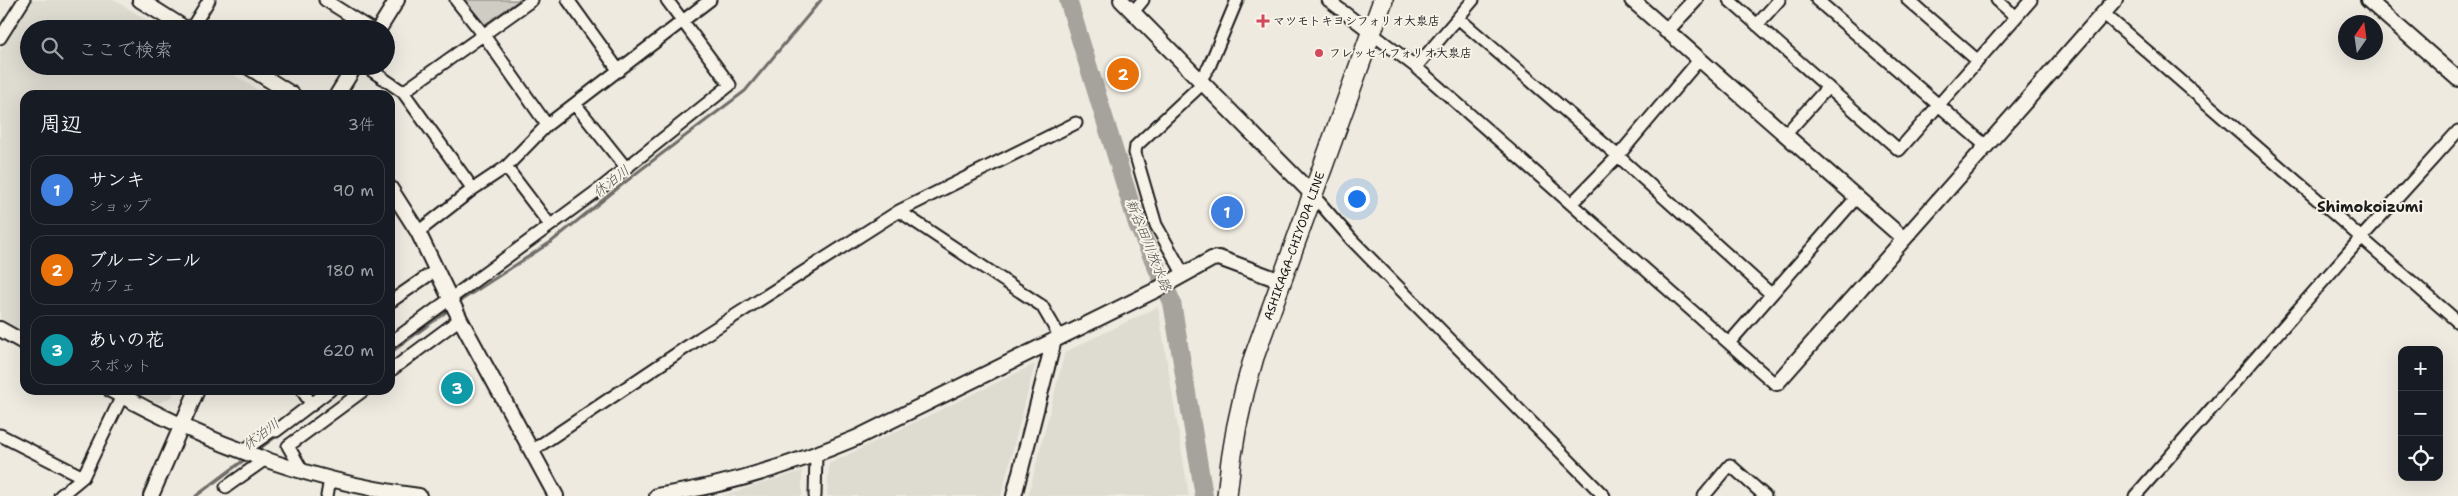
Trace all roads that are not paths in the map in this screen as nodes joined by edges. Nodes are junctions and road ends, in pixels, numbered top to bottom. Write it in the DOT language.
graph roads {
  1 [pos="24,0"];
  2 [pos="140,0"];
  3 [pos="209,0"];
  4 [pos="325,0"];
  5 [pos="397,0"];
  6 [pos="456,0"];
  7 [pos="532,0"];
  8 [pos="568,0"];
  9 [pos="667,0"];
  10 [pos="710,0"];
  11 [pos="1121,0"];
  12 [pos="1143,0"];
  13 [pos="1237,0"];
  14 [pos="1328,0"];
  15 [pos="1383,0"];
  16 [pos="1473,0"];
  17 [pos="1632,0"];
  18 [pos="1695,0"];
  19 [pos="1729,0"];
  20 [pos="1779,0"];
  21 [pos="1817,0"];
  22 [pos="1908,0"];
  23 [pos="1996,0"];
  24 [pos="2031,0"];
  25 [pos="2115,0"];
  26 [pos="2368,0"];
  27 [pos="1133,12"];
  28 [pos="2104,13"];
  29 [pos="2016,17"];
  30 [pos="1458,18"];
  31 [pos="172,20"];
  32 [pos="197,20"];
  33 [pos="357,20"];
  34 [pos="385,20"];
  35 [pos="684,22"];
  36 [pos="1757,25"];
  37 [pos="1372,31"];
  38 [pos="1666,31"];
  39 [pos="483,34"];
  40 [pos="0,38"];
  41 [pos="1699,60"];
  42 [pos="1978,61"];
  43 [pos="1416,67"];
  44 [pos="619,71"];
  45 [pos="261,75"];
  46 [pos="349,75"];
  47 [pos="378,75"];
  48 [pos="2458,79"];
  49 [pos="1202,82"];
  50 [pos="1828,87"];
  51 [pos="285,90"];
  52 [pos="340,90"];
  53 [pos="403,92"];
  54 [pos="575,104"];
  55 [pos="1939,105"];
  56 [pos="1076,123"];
  57 [pos="547,125"];
  58 [pos="2458,130"];
  59 [pos="1785,136"];
  60 [pos="1986,146"];
  61 [pos="1618,156"];
  62 [pos="506,167"];
  63 [pos="626,168"];
  64 [pos="473,189"];
  65 [pos="1312,194"];
  66 [pos="395,196"];
  67 [pos="1856,198"];
  68 [pos="1572,203"];
  69 [pos="899,211"];
  70 [pos="550,226"];
  71 [pos="418,232"];
  72 [pos="2361,238"];
  73 [pos="1904,239"];
  74 [pos="436,270"];
  75 [pos="1178,278"];
  76 [pos="1281,281"];
  77 [pos="1771,294"];
  78 [pos="395,299"];
  79 [pos="456,310"];
  80 [pos="2458,322"];
  81 [pos="0,329"];
  82 [pos="20,339"];
  83 [pos="1057,339"];
  84 [pos="395,340"];
  85 [pos="1729,343"];
  86 [pos="395,365"];
  87 [pos="1778,383"];
  88 [pos="115,395"];
  89 [pos="120,395"];
  90 [pos="195,395"];
  91 [pos="305,395"];
  92 [pos="324,395"];
  93 [pos="357,395"];
  94 [pos="312,405"];
  95 [pos="181,426"];
  96 [pos="0,435"];
  97 [pos="532,450"];
  98 [pos="255,455"];
  99 [pos="816,455"];
  100 [pos="302,470"];
  101 [pos="83,478"];
  102 [pos="330,478"];
  103 [pos="226,487"];
  104 [pos="60,496"];
  105 [pos="151,496"];
  106 [pos="326,496"];
  107 [pos="419,496"];
  108 [pos="556,496"];
  109 [pos="656,496"];
  110 [pos="815,496"];
  111 [pos="1014,496"];
  112 [pos="1227,496"];
  113 [pos="1604,496"];
  114 [pos="1704,496"];
  115 [pos="1765,496"];
  116 [pos="2135,496"];
  1 -- 40 [label="street"];
  2 -- 31 [label="street"];
  3 -- 32 [label="street"];
  4 -- 33 [label="street"];
  5 -- 34 [label="street"];
  6 -- 39 [label="street"];
  7 -- 39 [label="street"];
  8 -- 44 [label="street"];
  9 -- 35 [label="street"];
  10 -- 35 [label="street"];
  11 -- 27 [label="street"];
  12 -- 27 [label="street"];
  13 -- 49 [label="street"];
  14 -- 37 [label="street"];
  15 -- 37 [label="main road, ASHIKAGA-CHIYODA LINE"];
  16 -- 30 [label="street"];
  17 -- 38 [label="street"];
  18 -- 38 [label="street"];
  19 -- 36 [label="street"];
  20 -- 36 [label="street"];
  21 -- 55 [label="street"];
  22 -- 42 [label="street"];
  23 -- 29 [label="street"];
  24 -- 29 [label="street"];
  25 -- 28 [label="street"];
  26 -- 48 [label="street"];
  27 -- 49 [label="street"];
  28 -- 60 [label="street"];
  28 -- 72 [label="street"];
  29 -- 42 [label="street"];
  30 -- 43 [label="street"];
  30 -- 61 [label="street"];
  35 -- 44 [label="street"];
  35 -- 63 [label="street"];
  36 -- 50 [label="street"];
  37 -- 43 [label="street"];
  37 -- 65 [label="main road, ASHIKAGA-CHIYODA LINE"];
  38 -- 41 [label="street"];
  39 -- 53 [label="street"];
  39 -- 57 [label="street"];
  41 -- 59 [label="street"];
  41 -- 61 [label="street"];
  42 -- 55 [label="street"];
  43 -- 68 [label="street"];
  44 -- 54 [label="street"];
  45 -- 51 [label="street"];
  46 -- 52 [label="street"];
  47 -- 53 [label="street"];
  49 -- 65 [label="street"];
  49 -- 75 [label="street"];
  50 -- 55 [label="street"];
  50 -- 59 [label="street"];
  53 -- 64 [label="street"];
  54 -- 57 [label="street"];
  54 -- 63 [label="street"];
  55 -- 60 [label="street"];
  56 -- 69 [label="street"];
  57 -- 62 [label="street"];
  58 -- 72 [label="street"];
  59 -- 67 [label="street"];
  60 -- 73 [label="street"];
  61 -- 68 [label="street"];
  61 -- 77 [label="street"];
  62 -- 64 [label="street"];
  62 -- 70 [label="street"];
  63 -- 70 [label="street"];
  64 -- 71 [label="street"];
  65 -- 76 [label="main road, ASHIKAGA-CHIYODA LINE"];
  65 -- 113 [label="street"];
  66 -- 71 [label="street"];
  67 -- 73 [label="street"];
  67 -- 77 [label="street"];
  68 -- 85 [label="street"];
  69 -- 83 [label="street"];
  69 -- 97 [label="street"];
  70 -- 79 [label="street"];
  71 -- 74 [label="street"];
  72 -- 80 [label="street"];
  72 -- 116 [label="street"];
  73 -- 87 [label="street"];
  74 -- 78 [label="street"];
  74 -- 79 [label="street"];
  75 -- 76 [label="street"];
  75 -- 83 [label="street"];
  76 -- 112 [label="main road, ASHIKAGA-CHIYODA LINE"];
  77 -- 85 [label="street"];
  79 -- 84 [label="street"];
  79 -- 86 [label="street"];
  79 -- 97 [label="street"];
  81 -- 82 [label="street"];
  83 -- 99 [label="street"];
  83 -- 111 [label="street"];
  85 -- 87 [label="street"];
  88 -- 101 [label="street"];
  89 -- 95 [label="street"];
  90 -- 95 [label="street"];
  91 -- 94 [label="street"];
  92 -- 94 [label="street"];
  93 -- 100 [label="street"];
  94 -- 98 [label="street"];
  95 -- 98 [label="street"];
  95 -- 105 [label="street"];
  96 -- 101 [label="street"];
  97 -- 108 [label="street"];
  98 -- 100 [label="street"];
  98 -- 103 [label="street"];
  99 -- 109 [label="street"];
  99 -- 110 [label="street"];
  100 -- 102 [label="street"];
  101 -- 104 [label="street"];
  102 -- 106 [label="street"];
  102 -- 107 [label="street"];
  114 -- 115 [label="street"];
}
